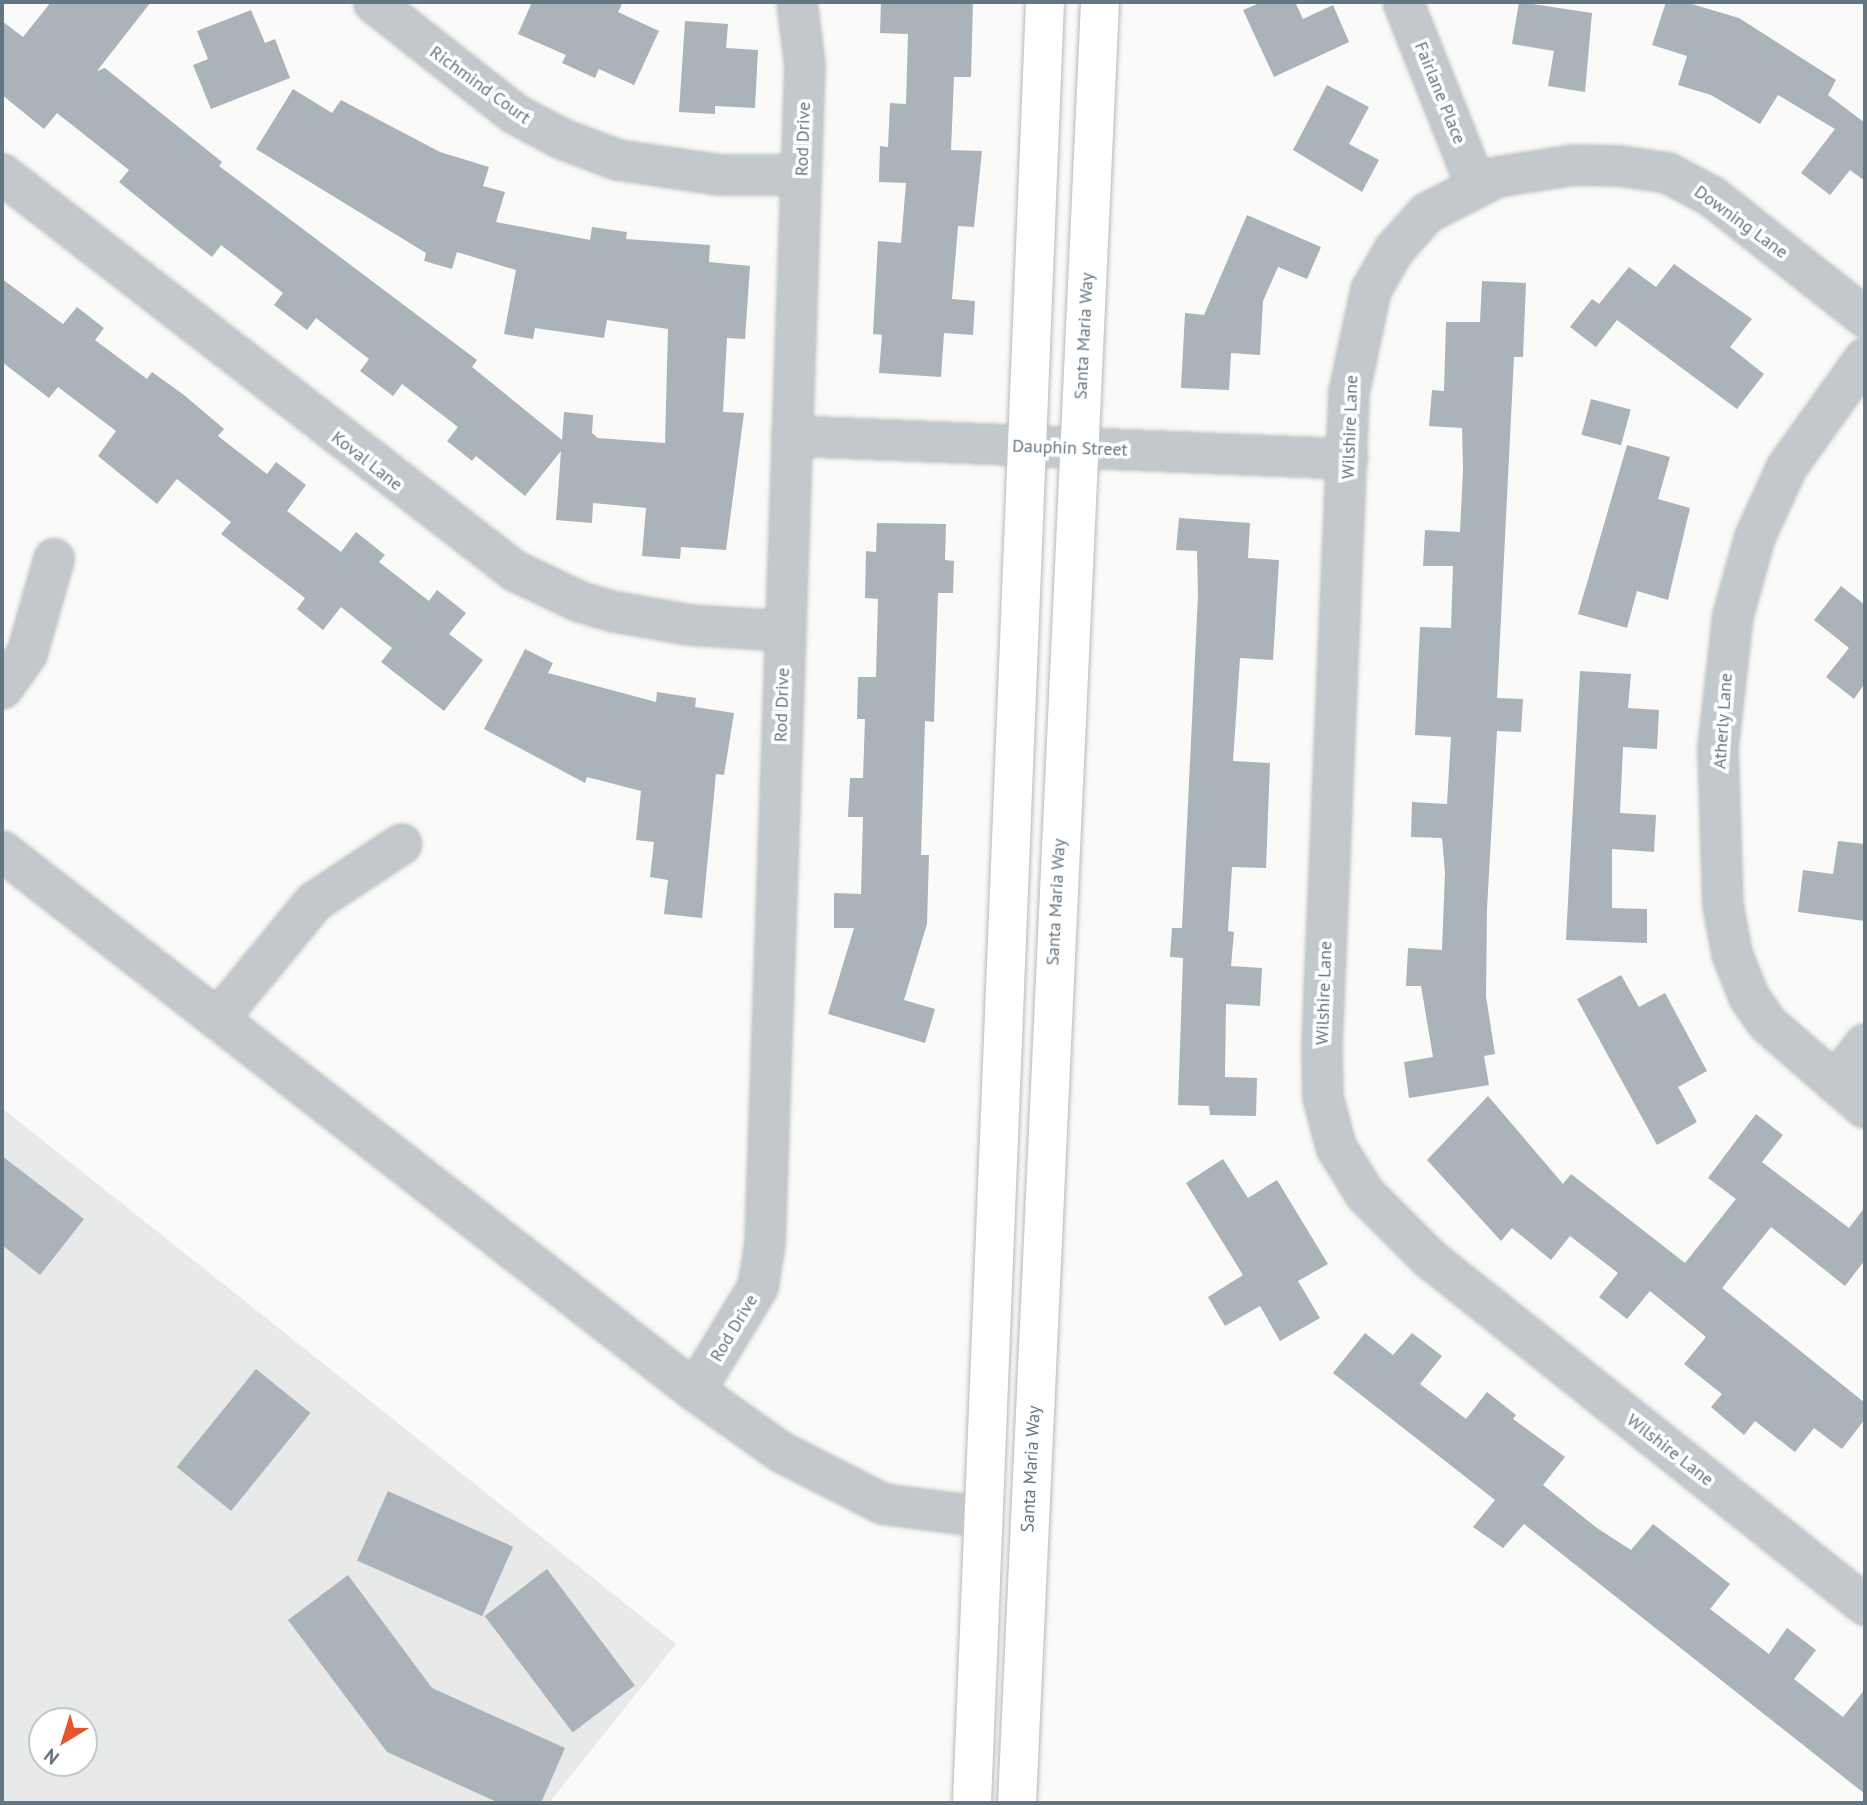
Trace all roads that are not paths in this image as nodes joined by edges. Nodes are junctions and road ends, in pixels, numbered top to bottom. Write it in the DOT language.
graph roads {
  1 [pos="797,2"];
  2 [pos="1045,2"];
  3 [pos="1100,2"];
  4 [pos="1403,2"];
  5 [pos="374,3"];
  6 [pos="2,174"];
  7 [pos="802,175"];
  8 [pos="1476,185"];
  9 [pos="1865,317"];
  10 [pos="1865,358"];
  11 [pos="792,436"];
  12 [pos="1026,446"];
  13 [pos="1079,448"];
  14 [pos="1349,459"];
  15 [pos="54,559"];
  16 [pos="785,631"];
  17 [pos="2,689"];
  18 [pos="402,844"];
  19 [pos="2,851"];
  20 [pos="218,1019"];
  21 [pos="1865,1044"];
  22 [pos="1835,1083"];
  23 [pos="1865,1108"];
  24 [pos="695,1391"];
  25 [pos="983,1517"];
  26 [pos="1865,1605"];
  27 [pos="972,1803"];
  28 [pos="1017,1803"];
  1 -- 7 [label="street, Rod Drive"];
  2 -- 12 [label="main road"];
  3 -- 13 [label="main road, Santa Maria Way"];
  4 -- 8 [label="street, Fairlane Place"];
  5 -- 7 [label="street, Richmind Court"];
  6 -- 16 [label="street, Koval Lane"];
  7 -- 11 [label="street, Rod Drive"];
  8 -- 9 [label="street, Downing Lane"];
  8 -- 14 [label="street, Wilshire Lane"];
  10 -- 22 [label="street, Atherly Lane"];
  11 -- 12 [label="street, Dauphin Street"];
  11 -- 16 [label="street, Rod Drive"];
  12 -- 13 [label="street, Dauphin Street"];
  12 -- 25 [label="main road"];
  13 -- 14 [label="street, Dauphin Street"];
  13 -- 28 [label="main road, Santa Maria Way"];
  14 -- 26 [label="street, Wilshire Lane"];
  15 -- 17 [label="street"];
  16 -- 24 [label="street, Rod Drive"];
  18 -- 20 [label="street"];
  19 -- 20 [label="street"];
  20 -- 24 [label="street"];
  21 -- 22 [label="street"];
  22 -- 23 [label="street, Atherly Lane"];
  24 -- 25 [label="street"];
  25 -- 27 [label="main road"];
}
